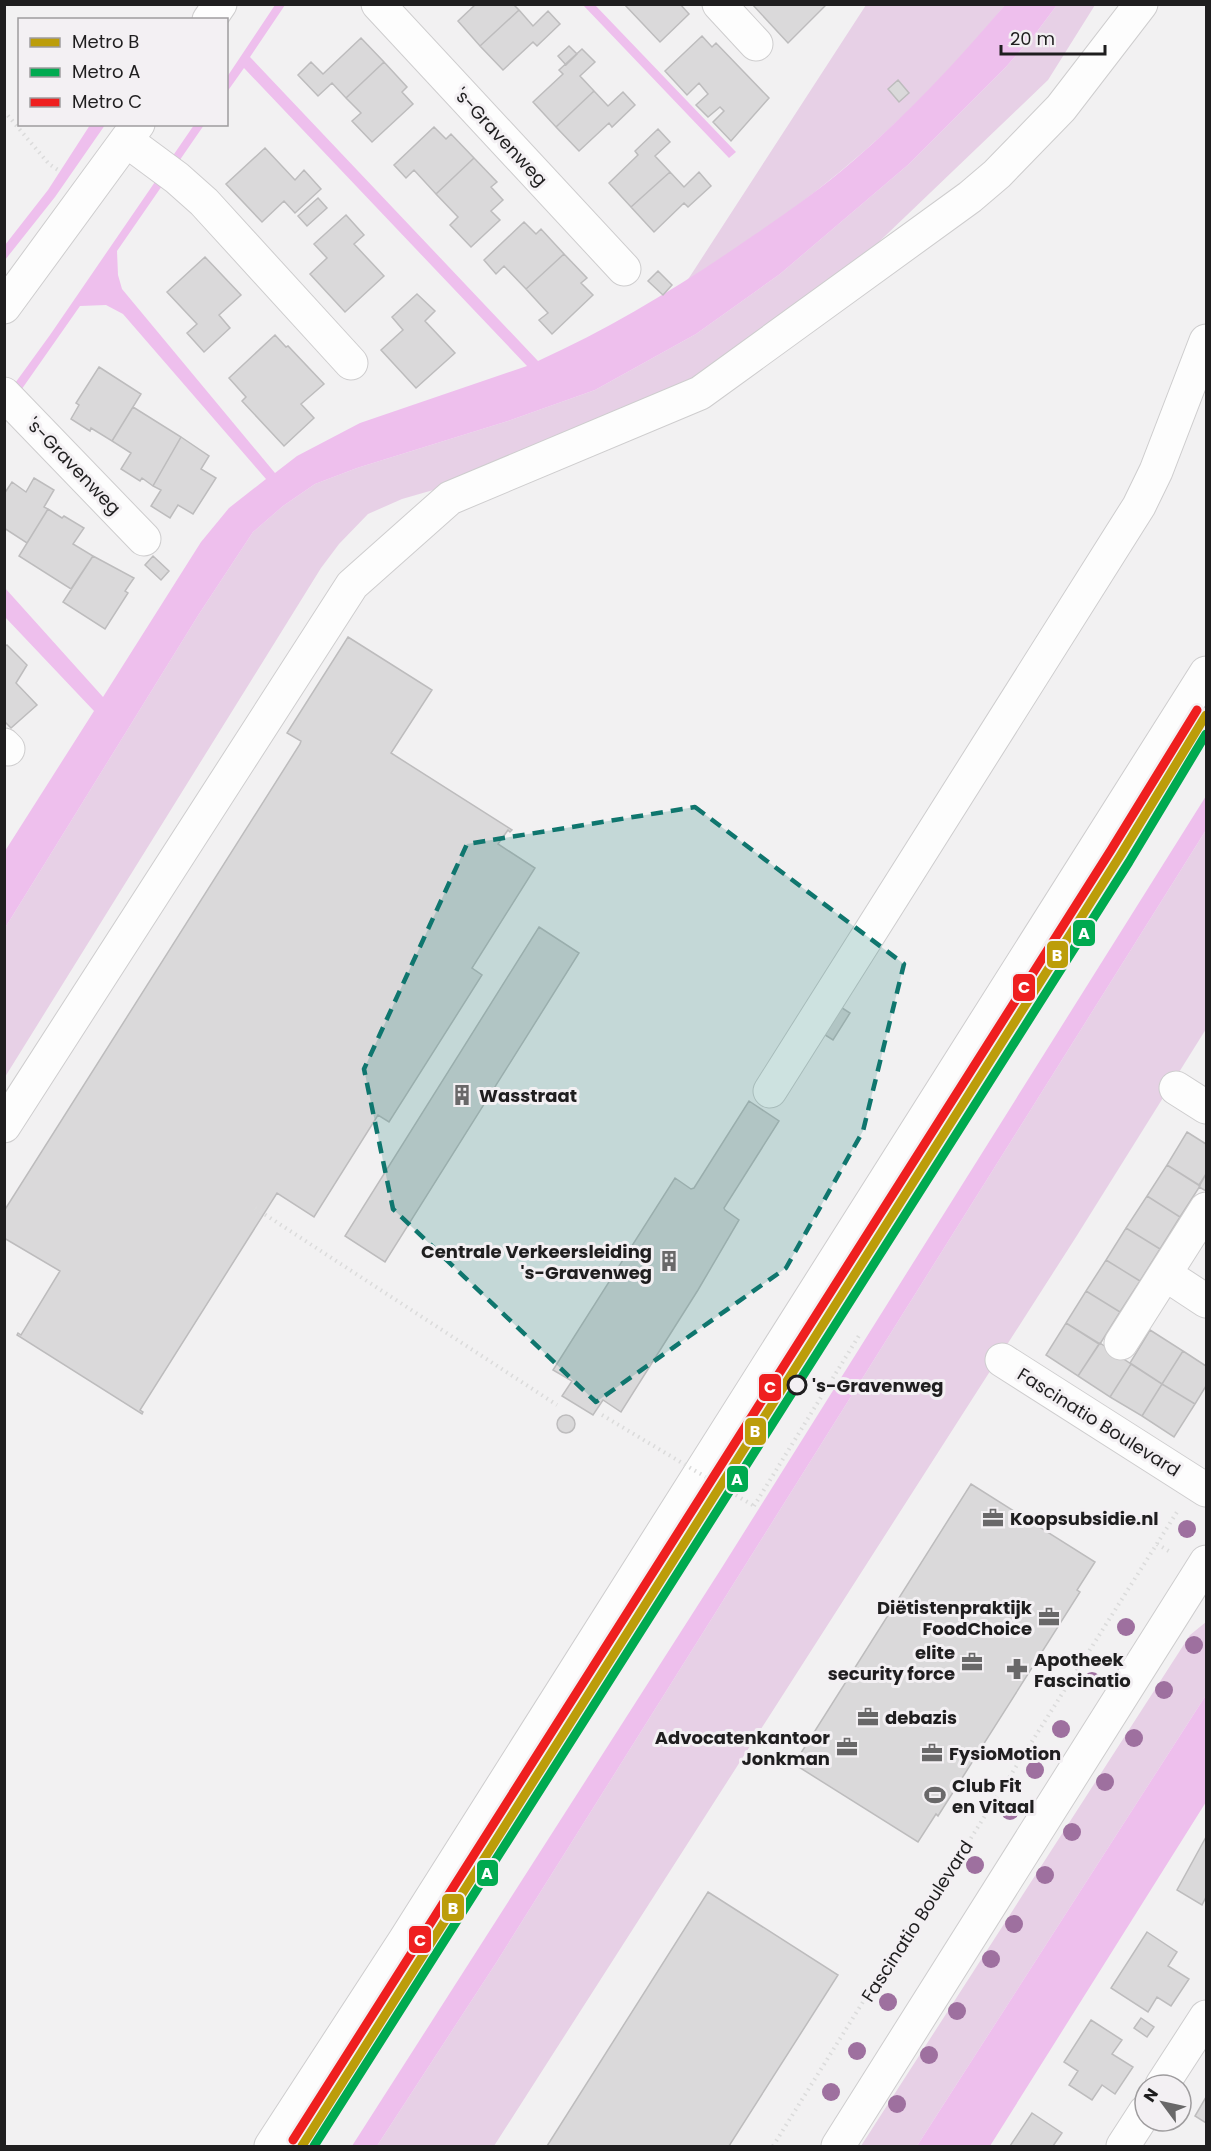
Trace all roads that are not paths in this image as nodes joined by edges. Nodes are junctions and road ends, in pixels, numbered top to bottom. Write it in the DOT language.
graph roads {
  1 [pos="220,4"];
  2 [pos="378,4"];
  3 [pos="719,4"];
  4 [pos="1141,4"];
  5 [pos="210,18"];
  6 [pos="756,44"];
  7 [pos="133,133"];
  8 [pos="624,269"];
  9 [pos="4,307"];
  10 [pos="1206,341"];
  11 [pos="351,363"];
  12 [pos="10,399"];
  13 [pos="144,539"];
  14 [pos="1206,673"];
  15 [pos="1176,1088"];
  16 [pos="770,1091"];
  17 [pos="1206,1107"];
  18 [pos="4,1126"];
  19 [pos="1206,1209"];
  20 [pos="1165,1274"];
  21 [pos="1206,1301"];
  22 [pos="1121,1342"];
  23 [pos="1002,1360"];
  24 [pos="1201,1486"];
  25 [pos="1205,1568"];
  26 [pos="1206,2017"];
  27 [pos="1170,2073"];
  28 [pos="1133,2131"];
  29 [pos="271,2146"];
  30 [pos="838,2146"];
  31 [pos="1123,2146"];
  1 -- 5 [label="street"];
  2 -- 8 [label="street, 's-Gravenweg"];
  3 -- 6 [label="street"];
  4 -- 18 [label="street"];
  7 -- 9 [label="street"];
  7 -- 11 [label="street"];
  10 -- 16 [label="street"];
  12 -- 13 [label="street, 's-Gravenweg"];
  14 -- 29 [label="street"];
  15 -- 17 [label="street"];
  19 -- 20 [label="street"];
  20 -- 21 [label="street"];
  20 -- 22 [label="street"];
  23 -- 24 [label="street, Fascinatio Boulevard"];
  25 -- 30 [label="street"];
  26 -- 27 [label="street"];
  28 -- 31 [label="street"];
}
